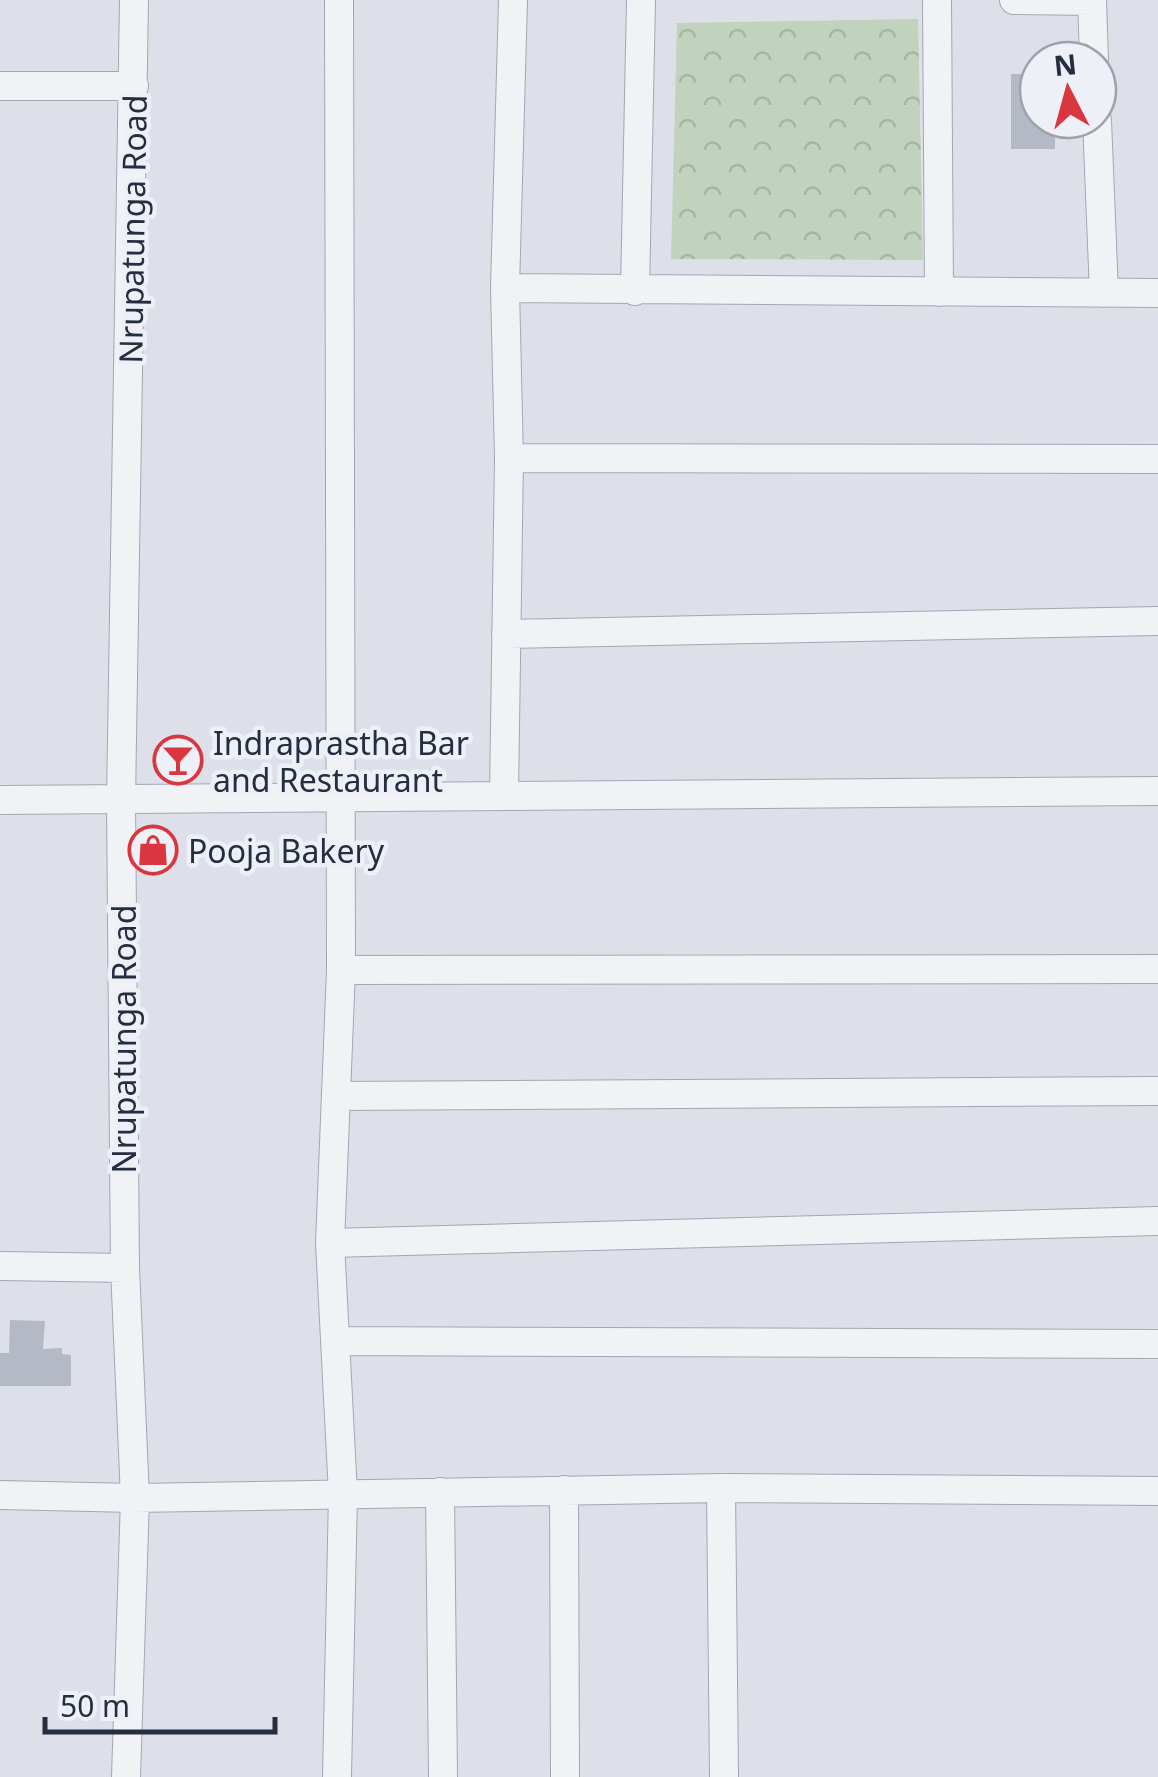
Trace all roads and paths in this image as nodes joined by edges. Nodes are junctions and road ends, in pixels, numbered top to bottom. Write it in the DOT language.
graph roads {
  1 [pos="134,0"];
  2 [pos="338,0"];
  3 [pos="513,0"];
  4 [pos="641,0"];
  5 [pos="937,0"];
  6 [pos="1014,0"];
  7 [pos="1092,1"];
  8 [pos="1093,40"];
  9 [pos="0,86"];
  10 [pos="134,86"];
  11 [pos="1098,140"];
  12 [pos="505,288"];
  13 [pos="635,291"];
  14 [pos="939,292"];
  15 [pos="1104,293"];
  16 [pos="1158,294"];
  17 [pos="508,458"];
  18 [pos="1158,459"];
  19 [pos="1158,622"];
  20 [pos="506,634"];
  21 [pos="1158,791"];
  22 [pos="341,796"];
  23 [pos="504,796"];
  24 [pos="0,800"];
  25 [pos="121,801"];
  26 [pos="1158,969"];
  27 [pos="341,970"];
  28 [pos="1158,1091"];
  29 [pos="336,1096"];
  30 [pos="1158,1221"];
  31 [pos="330,1244"];
  32 [pos="0,1266"];
  33 [pos="125,1268"];
  34 [pos="335,1341"];
  35 [pos="1158,1344"];
  36 [pos="721,1488"];
  37 [pos="564,1490"];
  38 [pos="1158,1491"];
  39 [pos="440,1492"];
  40 [pos="343,1494"];
  41 [pos="0,1495"];
  42 [pos="135,1498"];
  43 [pos="126,1777"];
  44 [pos="337,1777"];
  45 [pos="442,1777"];
  46 [pos="566,1777"];
  47 [pos="724,1777"];
  1 -- 10 [label="street, Nrupatunga Road"];
  2 -- 22 [label="street"];
  3 -- 12 [label="street"];
  4 -- 13 [label="street"];
  5 -- 14 [label="street"];
  6 -- 7 [label="street"];
  7 -- 8 [label="street"];
  9 -- 10 [label="street"];
  10 -- 25 [label="street, Nrupatunga Road"];
  11 -- 15 [label="street"];
  12 -- 13 [label="street"];
  12 -- 17 [label="street"];
  13 -- 14 [label="street"];
  14 -- 15 [label="street"];
  15 -- 16 [label="street"];
  17 -- 18 [label="street"];
  17 -- 20 [label="street"];
  19 -- 20 [label="street"];
  20 -- 23 [label="street"];
  21 -- 23 [label="street"];
  22 -- 23 [label="street"];
  22 -- 25 [label="street"];
  22 -- 27 [label="street"];
  24 -- 25 [label="street"];
  25 -- 33 [label="street, Nrupatunga Road"];
  26 -- 27 [label="street"];
  27 -- 29 [label="street"];
  28 -- 29 [label="street"];
  29 -- 31 [label="street"];
  30 -- 31 [label="street"];
  31 -- 34 [label="street"];
  32 -- 33 [label="street"];
  33 -- 42 [label="street, Nrupatunga Road"];
  34 -- 35 [label="street"];
  34 -- 40 [label="street"];
  36 -- 37 [label="street"];
  36 -- 38 [label="street"];
  36 -- 47 [label="street"];
  37 -- 39 [label="street"];
  37 -- 46 [label="street"];
  39 -- 40 [label="street"];
  39 -- 45 [label="street"];
  40 -- 42 [label="street"];
  40 -- 44 [label="street"];
  41 -- 42 [label="street"];
  42 -- 43 [label="street, Nrupatunga Road"];
}
